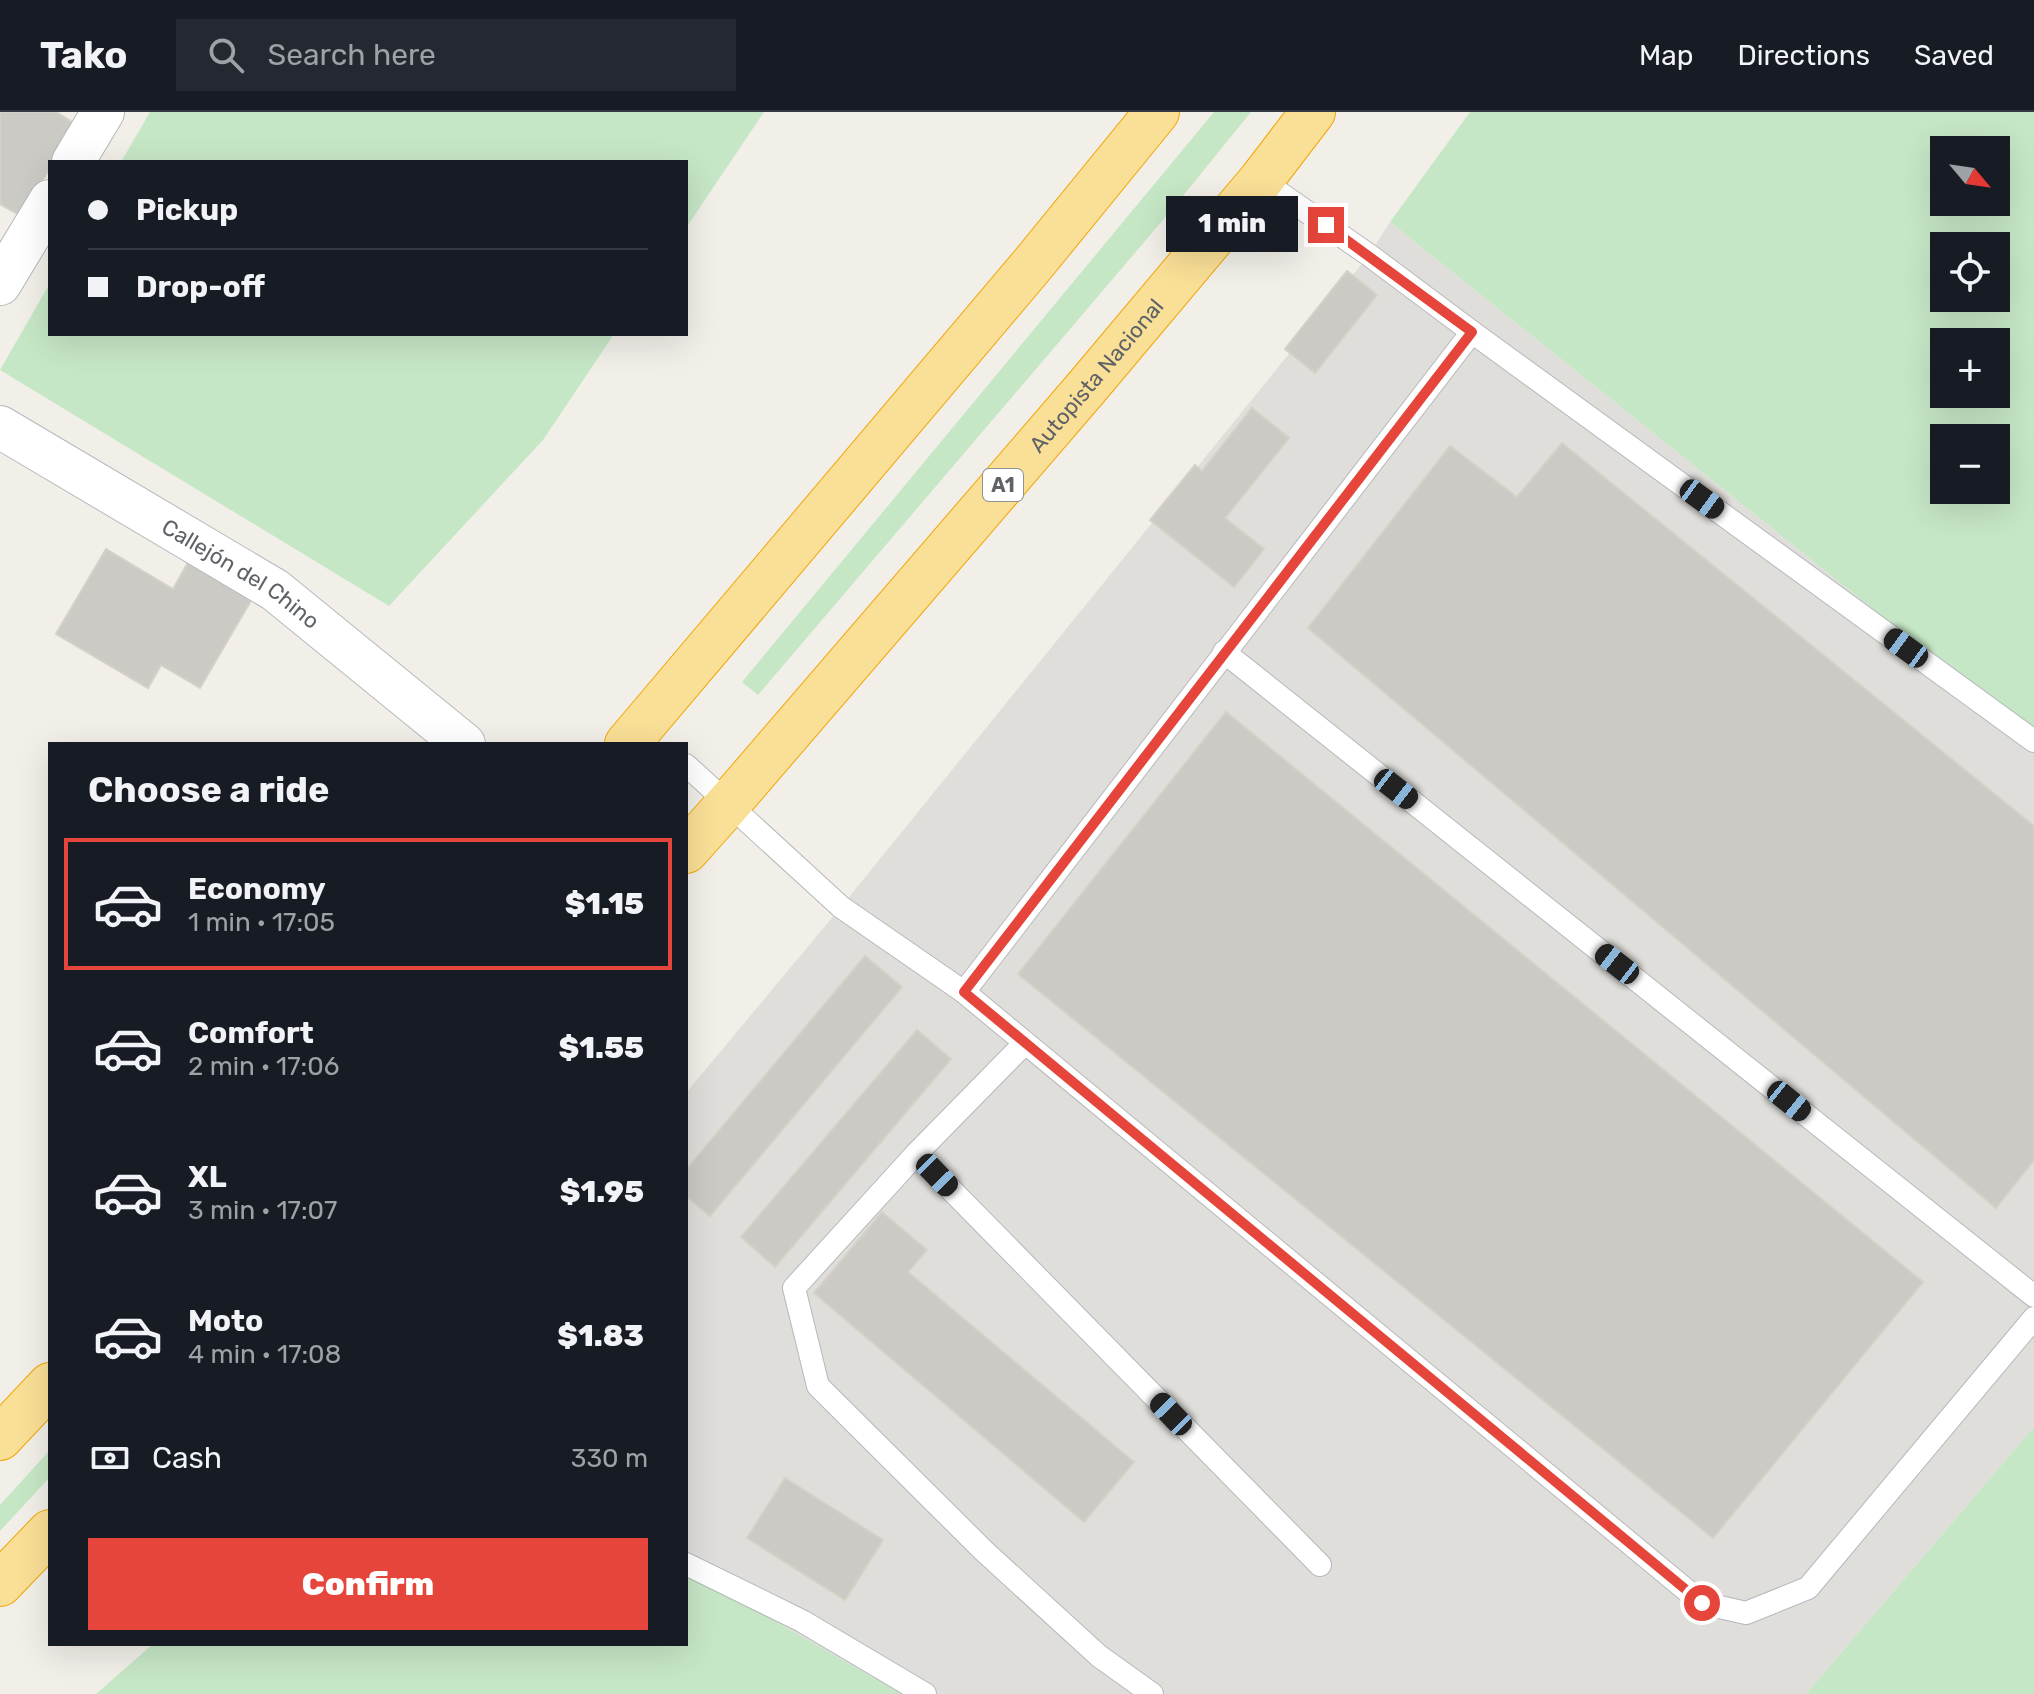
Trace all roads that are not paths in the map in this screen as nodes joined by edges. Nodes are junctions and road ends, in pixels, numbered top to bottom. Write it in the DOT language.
graph roads {
  1 [pos="103,112"];
  2 [pos="1157,112"];
  3 [pos="1313,112"];
  4 [pos="74,160"];
  5 [pos="1261,180"];
  6 [pos="48,204"];
  7 [pos="0,284"];
  8 [pos="1472,332"];
  9 [pos="0,427"];
  10 [pos="1224,652"];
  11 [pos="642,735"];
  12 [pos="2034,741"];
  13 [pos="462,742"];
  14 [pos="688,767"];
  15 [pos="728,804"];
  16 [pos="688,849"];
  17 [pos="964,992"];
  18 [pos="1024,1044"];
  19 [pos="916,1154"];
  20 [pos="2034,1296"];
  21 [pos="2034,1318"];
  22 [pos="48,1387"];
  23 [pos="0,1438"];
  24 [pos="48,1534"];
  25 [pos="688,1565"];
  26 [pos="1320,1565"];
  27 [pos="0,1584"];
  28 [pos="925,1694"];
  29 [pos="1152,1694"];
  1 -- 4 [label="street"];
  2 -- 11 [label="highway"];
  3 -- 5 [label="highway, Autopista Nacional / A1"];
  5 -- 8 [label="lane"];
  5 -- 15 [label="highway, Autopista Nacional / A1"];
  6 -- 7 [label="street"];
  8 -- 10 [label="lane"];
  8 -- 12 [label="lane"];
  9 -- 13 [label="street, Callejón del Chino"];
  10 -- 17 [label="lane"];
  10 -- 20 [label="lane"];
  14 -- 15 [label="lane"];
  15 -- 16 [label="highway, Autopista Nacional / A1"];
  15 -- 17 [label="lane"];
  17 -- 18 [label="lane"];
  18 -- 19 [label="lane"];
  18 -- 21 [label="lane"];
  19 -- 26 [label="lane"];
  19 -- 29 [label="lane"];
  22 -- 23 [label="highway"];
  24 -- 27 [label="highway"];
  25 -- 28 [label="lane"];
}
